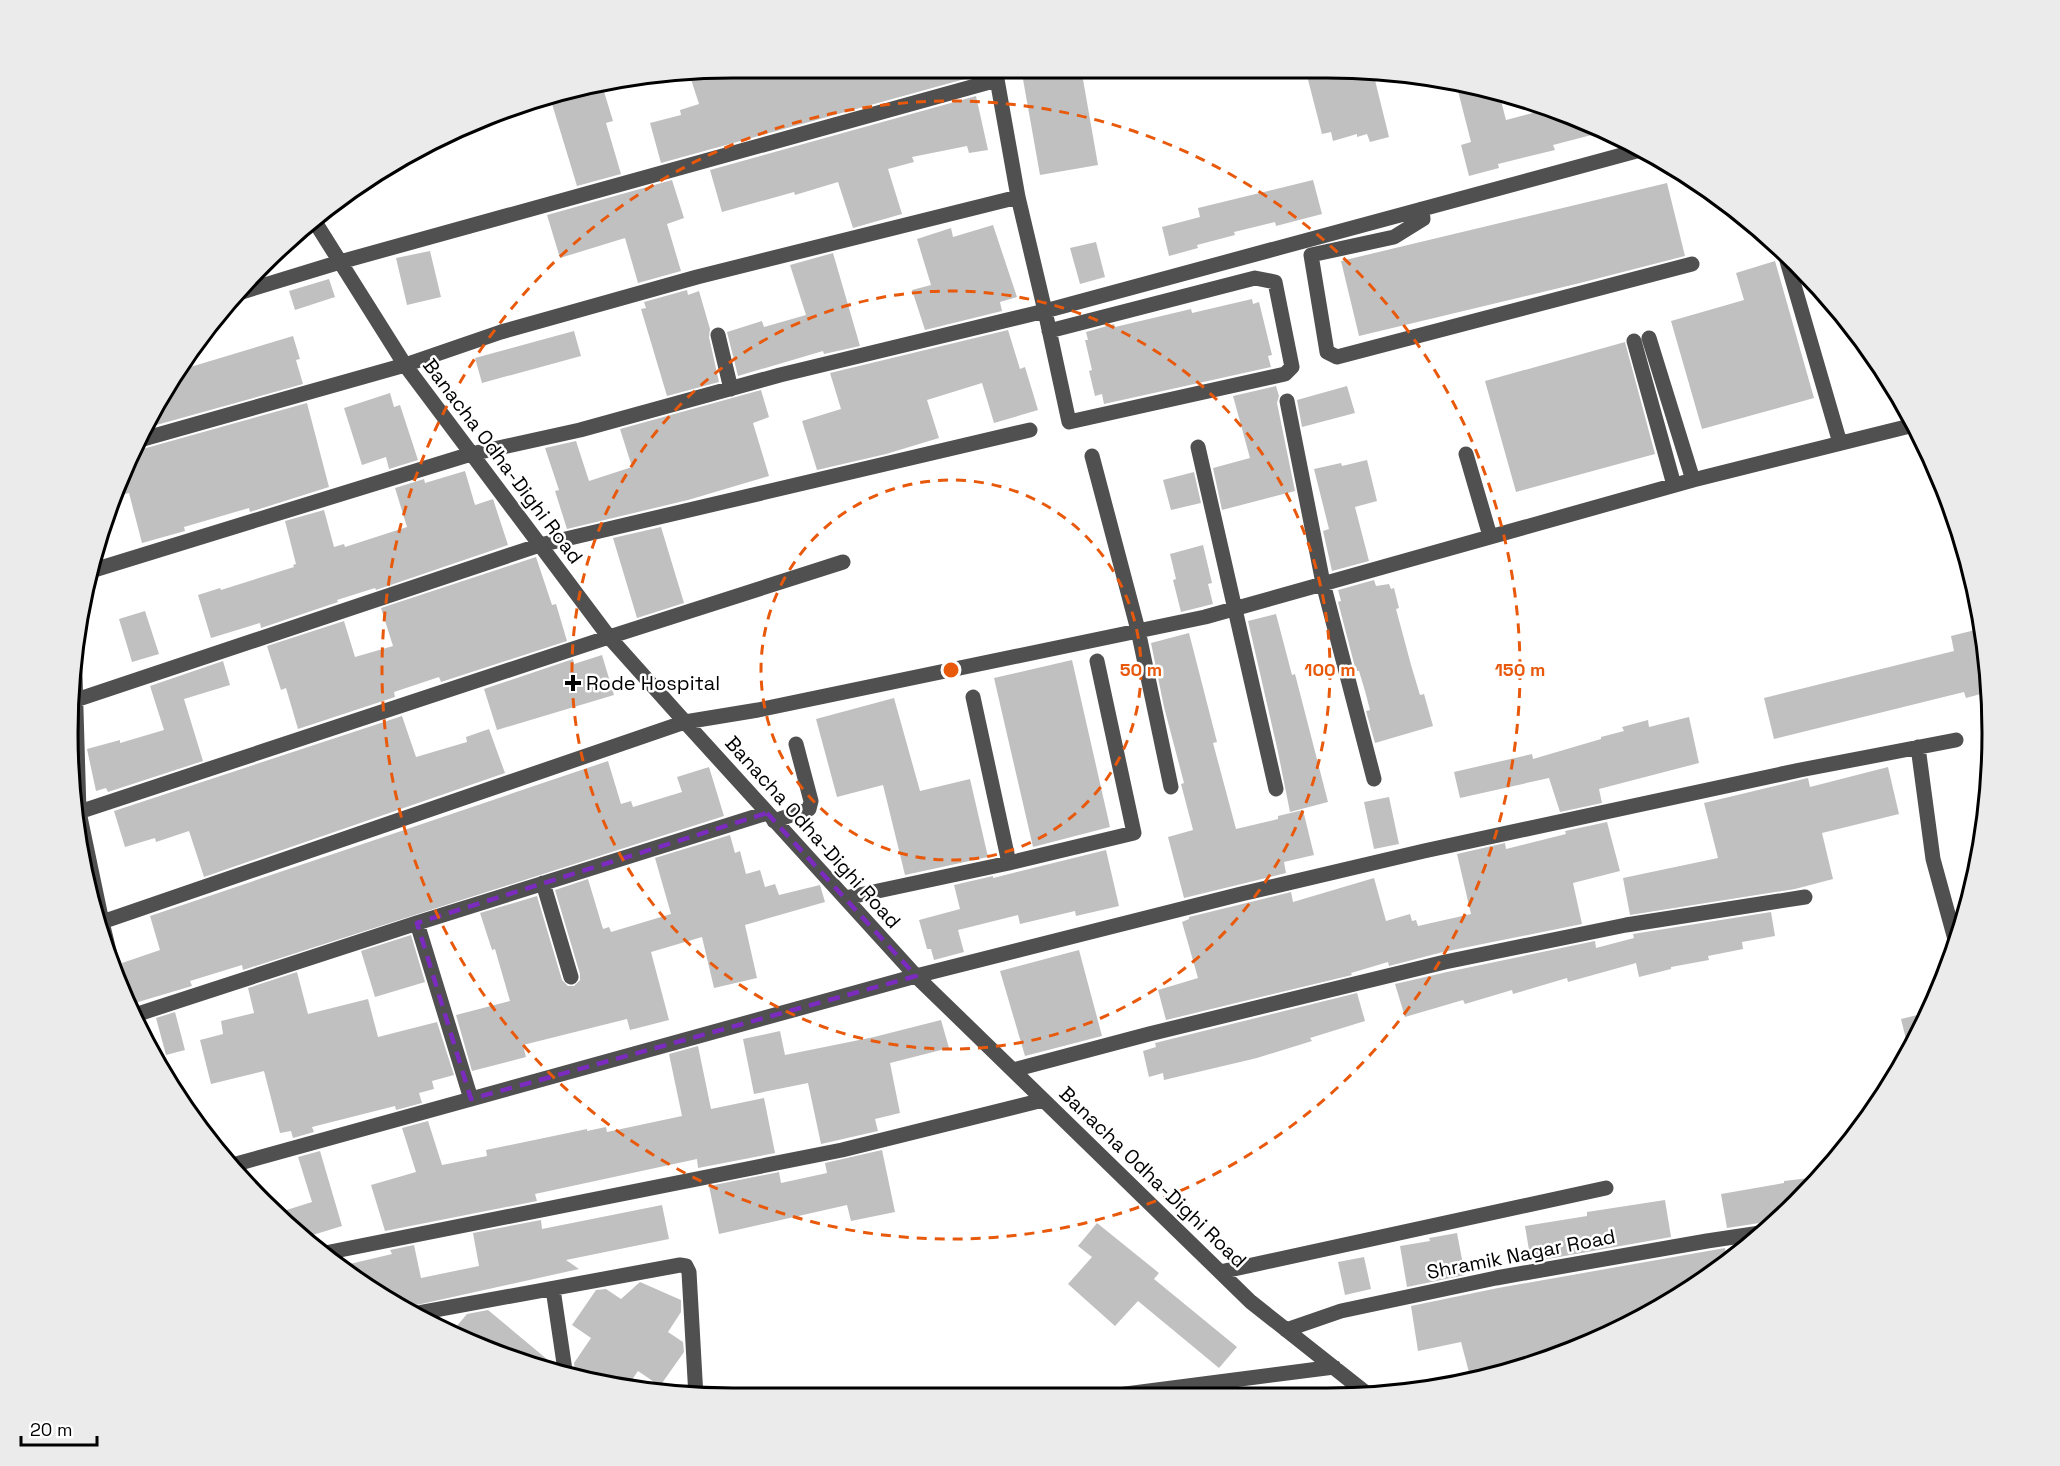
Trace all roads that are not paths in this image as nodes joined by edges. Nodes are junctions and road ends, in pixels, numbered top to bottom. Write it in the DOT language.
graph roads {
  1 [pos="982,78"];
  2 [pos="997,78"];
  3 [pos="1630,153"];
  4 [pos="1018,197"];
  5 [pos="1422,209"];
  6 [pos="318,227"];
  7 [pos="340,262"];
  8 [pos="1692,264"];
  9 [pos="1789,270"];
  10 [pos="252,289"];
  11 [pos="1045,311"];
  12 [pos="1049,331"];
  13 [pos="718,335"];
  14 [pos="405,364"];
  15 [pos="731,389"];
  16 [pos="1287,401"];
  17 [pos="1905,427"];
  18 [pos="1030,430"];
  19 [pos="149,437"];
  20 [pos="1840,443"];
  21 [pos="1198,447"];
  22 [pos="471,454"];
  23 [pos="1466,454"];
  24 [pos="1092,456"];
  25 [pos="1693,480"];
  26 [pos="1674,485"];
  27 [pos="1490,536"];
  28 [pos="540,545"];
  29 [pos="843,562"];
  30 [pos="99,569"];
  31 [pos="1323,583"];
  32 [pos="1235,608"];
  33 [pos="1138,630"];
  34 [pos="609,637"];
  35 [pos="1097,662"];
  36 [pos="973,697"];
  37 [pos="79,699"];
  38 [pos="685,722"];
  39 [pos="1956,740"];
  40 [pos="796,744"];
  41 [pos="1918,747"];
  42 [pos="1374,779"];
  43 [pos="1172,787"];
  44 [pos="1276,789"];
  45 [pos="83,811"];
  46 [pos="771,817"];
  47 [pos="1009,863"];
  48 [pos="543,883"];
  49 [pos="1805,897"];
  50 [pos="845,898"];
  51 [pos="106,921"];
  52 [pos="417,923"];
  53 [pos="1952,928"];
  54 [pos="916,976"];
  55 [pos="571,977"];
  56 [pos="141,1013"];
  57 [pos="1013,1070"];
  58 [pos="471,1099"];
  59 [pos="1043,1100"];
  60 [pos="239,1163"];
  61 [pos="1606,1188"];
  62 [pos="1747,1235"];
  63 [pos="332,1252"];
  64 [pos="1220,1272"];
  65 [pos="553,1288"];
  66 [pos="427,1311"];
  67 [pos="1286,1330"];
  68 [pos="564,1366"];
  69 [pos="1334,1367"];
  70 [pos="695,1387"];
  71 [pos="1359,1387"];
  72 [pos="1172,1388"];
  1 -- 7 [label="street"];
  2 -- 4 [label="street"];
  3 -- 5 [label="street"];
  4 -- 11 [label="street"];
  4 -- 14 [label="street"];
  5 -- 8 [label="street"];
  5 -- 11 [label="street"];
  6 -- 7 [label="street, Banacha Odha-Dighi Road"];
  7 -- 10 [label="street"];
  7 -- 14 [label="street, Banacha Odha-Dighi Road"];
  9 -- 20 [label="street"];
  11 -- 12 [label="street"];
  11 -- 15 [label="street"];
  12 -- 12 [label="street"];
  13 -- 15 [label="street"];
  14 -- 19 [label="street"];
  14 -- 22 [label="street, Banacha Odha-Dighi Road"];
  15 -- 22 [label="street"];
  16 -- 31 [label="street"];
  17 -- 20 [label="street"];
  18 -- 28 [label="street"];
  20 -- 25 [label="street"];
  21 -- 32 [label="street"];
  22 -- 28 [label="street, Banacha Odha-Dighi Road"];
  22 -- 30 [label="street"];
  23 -- 27 [label="street"];
  24 -- 33 [label="street"];
  25 -- 26 [label="street"];
  25 -- 26 [label="street"];
  26 -- 27 [label="street"];
  27 -- 31 [label="street"];
  28 -- 34 [label="street, Banacha Odha-Dighi Road"];
  28 -- 37 [label="street"];
  29 -- 34 [label="street"];
  31 -- 32 [label="street"];
  31 -- 42 [label="street"];
  32 -- 33 [label="street"];
  32 -- 44 [label="street"];
  33 -- 38 [label="street"];
  33 -- 43 [label="street"];
  34 -- 38 [label="street, Banacha Odha-Dighi Road"];
  34 -- 45 [label="street"];
  35 -- 47 [label="street"];
  36 -- 47 [label="street"];
  38 -- 46 [label="street, Banacha Odha-Dighi Road"];
  38 -- 51 [label="street"];
  39 -- 41 [label="street"];
  40 -- 46 [label="street"];
  41 -- 53 [label="street"];
  41 -- 54 [label="street"];
  46 -- 48 [label="street"];
  46 -- 50 [label="street, Banacha Odha-Dighi Road"];
  47 -- 50 [label="street"];
  48 -- 52 [label="street"];
  48 -- 55 [label="street"];
  49 -- 57 [label="street"];
  50 -- 54 [label="street, Banacha Odha-Dighi Road"];
  52 -- 56 [label="street"];
  52 -- 58 [label="street"];
  54 -- 57 [label="street, Banacha Odha-Dighi Road"];
  54 -- 58 [label="street"];
  57 -- 59 [label="street, Banacha Odha-Dighi Road"];
  58 -- 60 [label="street"];
  59 -- 63 [label="street"];
  59 -- 64 [label="street, Banacha Odha-Dighi Road"];
  61 -- 64 [label="street"];
  62 -- 67 [label="street, Shramik Nagar Road"];
  64 -- 67 [label="street, Banacha Odha-Dighi Road"];
  65 -- 66 [label="street"];
  65 -- 68 [label="street"];
  65 -- 70 [label="street"];
  67 -- 69 [label="street, Banacha Odha-Dighi Road"];
  69 -- 71 [label="street, Banacha Odha-Dighi Road"];
  69 -- 72 [label="street"];
}
